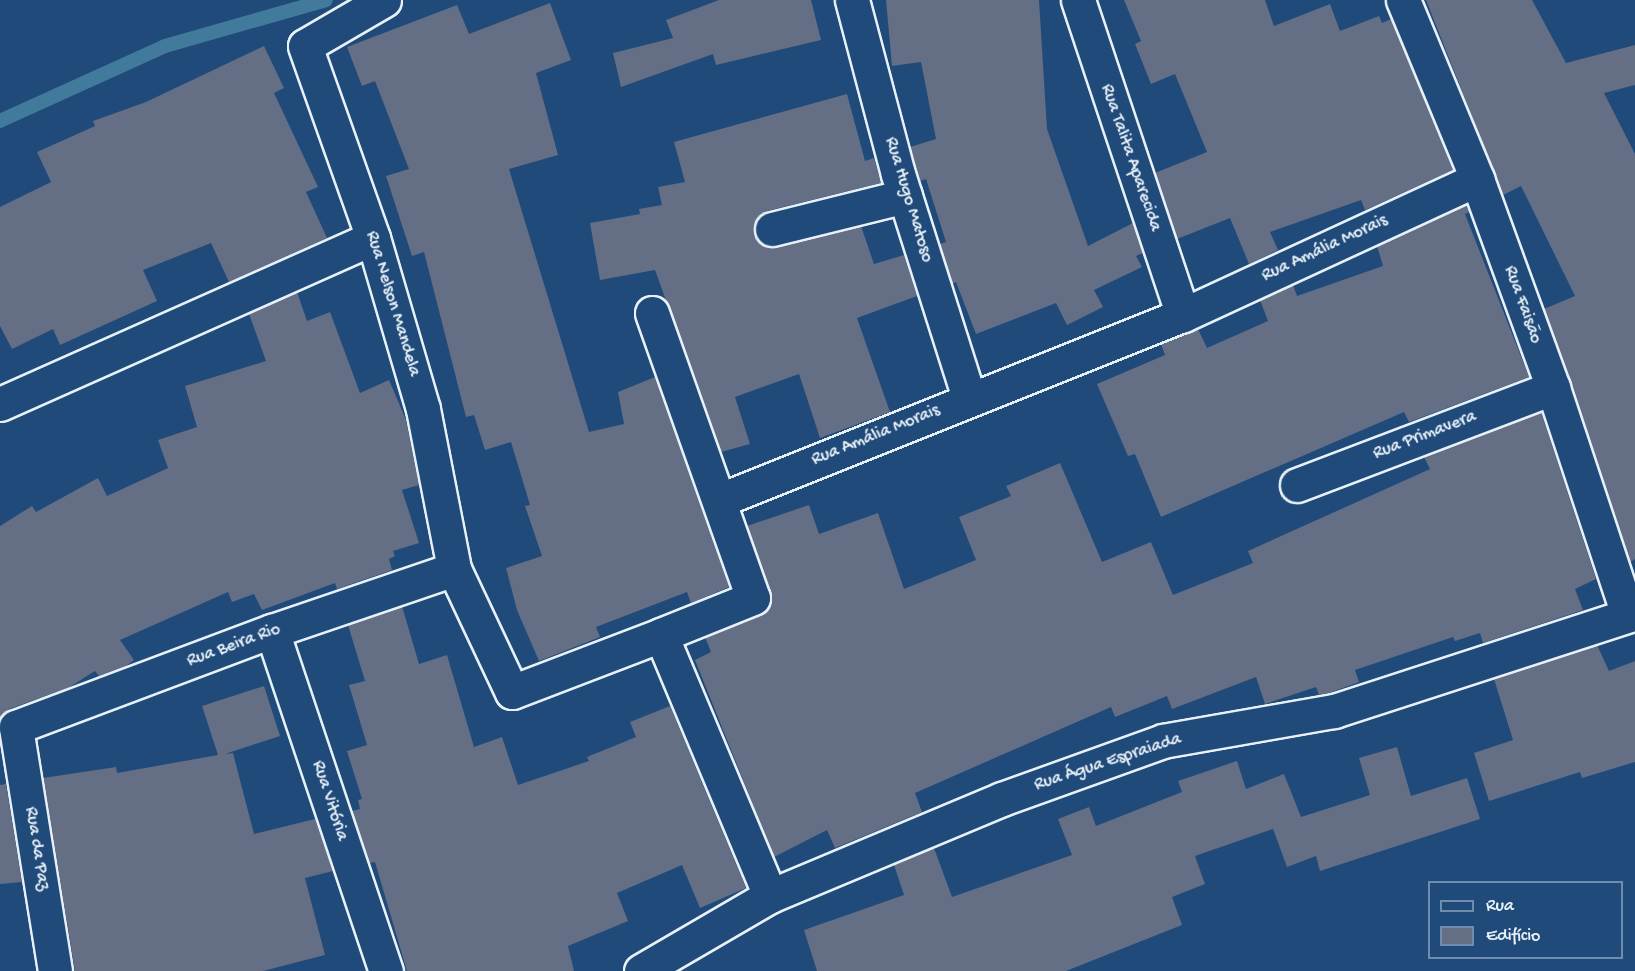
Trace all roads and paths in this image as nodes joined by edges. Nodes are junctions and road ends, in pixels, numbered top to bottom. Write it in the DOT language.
graph roads {
  1 [pos="384,0"];
  2 [pos="852,0"];
  3 [pos="1078,0"];
  4 [pos="1403,0"];
  5 [pos="1477,179"];
  6 [pos="905,196"];
  7 [pos="772,229"];
  8 [pos="373,237"];
  9 [pos="652,313"];
  10 [pos="1183,315"];
  11 [pos="1553,388"];
  12 [pos="969,398"];
  13 [pos="0,404"];
  14 [pos="1297,485"];
  15 [pos="720,500"];
  16 [pos="454,569"];
  17 [pos="1631,614"];
  18 [pos="272,631"];
  19 [pos="661,634"];
  20 [pos="16,727"];
  21 [pos="770,896"];
  22 [pos="55,971"];
  23 [pos="386,971"];
  24 [pos="641,971"];
  1 -- 8 [label="street, Rua Nelson Mandela"];
  2 -- 6 [label="street, Rua Hugo Matoso"];
  3 -- 10 [label="street, Rua Talita Aparecida"];
  4 -- 5 [label="street, Rua Faisão"];
  5 -- 10 [label="street, Rua Amália Morais"];
  5 -- 11 [label="street, Rua Faisão"];
  6 -- 7 [label="street"];
  6 -- 12 [label="street, Rua Hugo Matoso"];
  8 -- 13 [label="street"];
  8 -- 16 [label="street, Rua Nelson Mandela"];
  9 -- 15 [label="street"];
  10 -- 12 [label="street, Rua Amália Morais"];
  11 -- 14 [label="street, Rua Primavera"];
  11 -- 17 [label="street, Rua Faisão"];
  12 -- 15 [label="street, Rua Amália Morais"];
  15 -- 19 [label="street"];
  16 -- 18 [label="street, Rua Beira Rio"];
  16 -- 19 [label="street, Rua Nelson Mandela"];
  17 -- 21 [label="street, Rua Água Espraiada"];
  18 -- 20 [label="street, Rua Beira Rio"];
  18 -- 23 [label="street, Rua Vitória"];
  19 -- 21 [label="street"];
  20 -- 22 [label="street, Rua da Paz"];
  21 -- 24 [label="street, Rua Água Espraiada"];
}
